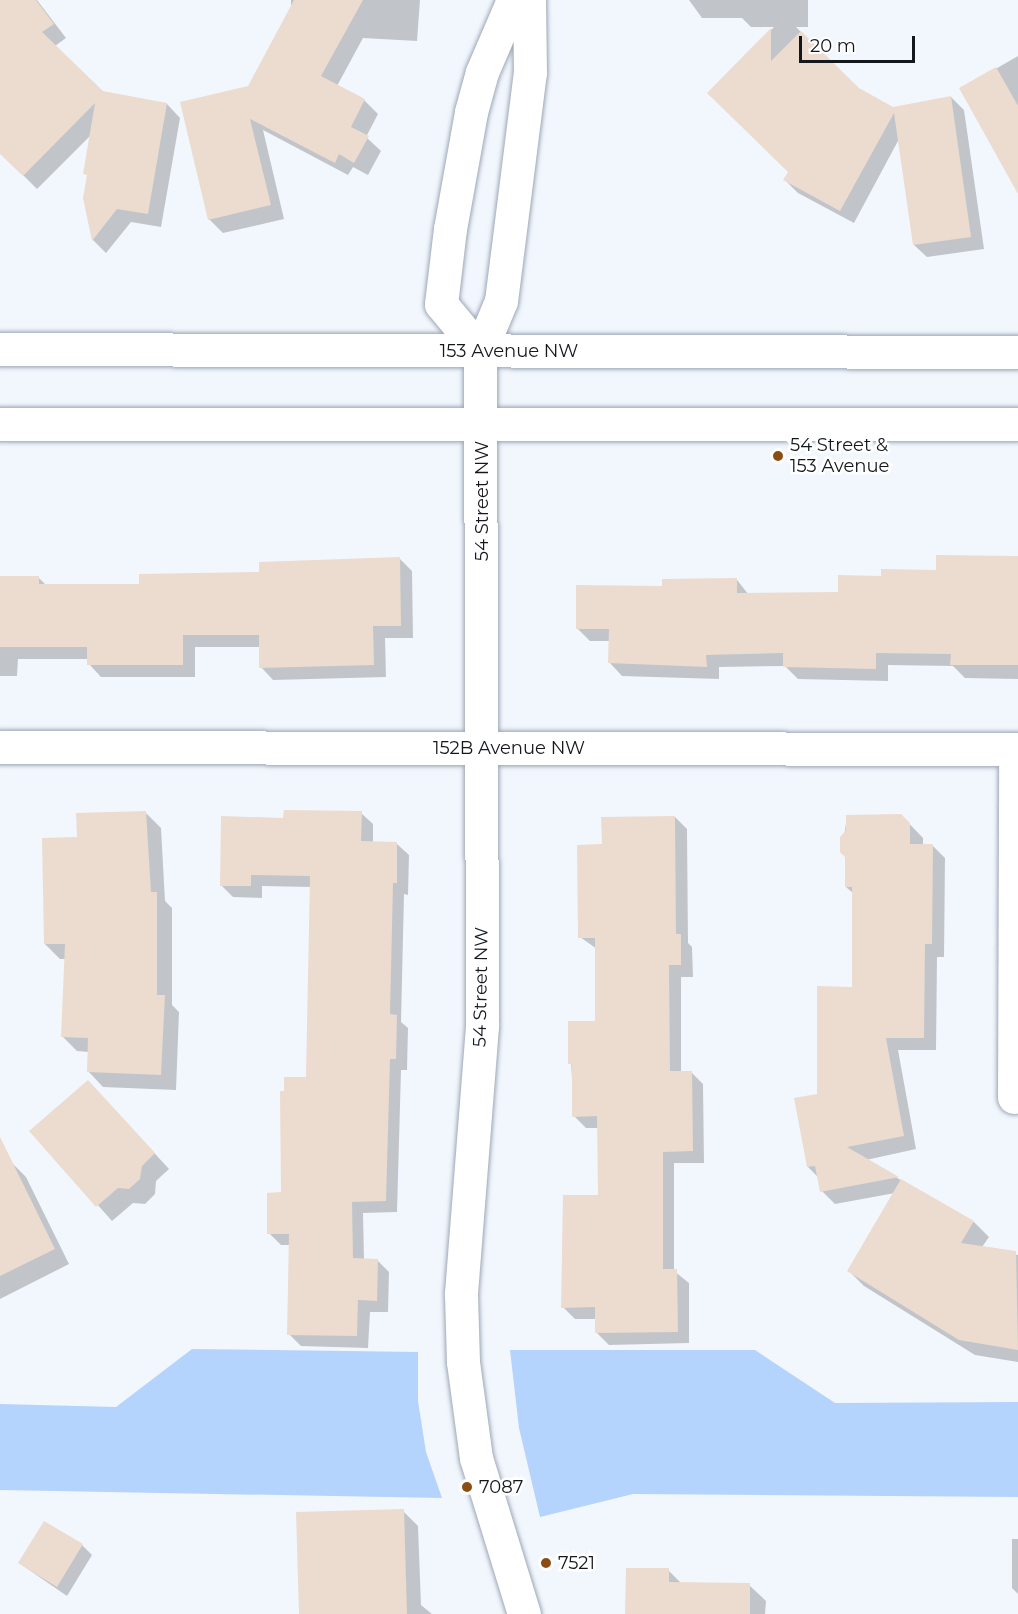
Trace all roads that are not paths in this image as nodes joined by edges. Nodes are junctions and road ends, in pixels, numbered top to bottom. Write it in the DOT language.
graph roads {
  1 [pos="513,0"];
  2 [pos="529,0"];
  3 [pos="0,349"];
  4 [pos="480,351"];
  5 [pos="1018,352"];
  6 [pos="481,423"];
  7 [pos="0,424"];
  8 [pos="1018,424"];
  9 [pos="0,747"];
  10 [pos="482,748"];
  11 [pos="1017,749"];
  12 [pos="1014,1097"];
  13 [pos="524,1614"];
  1 -- 4 [label="street"];
  2 -- 4 [label="street, 54 Street NW"];
  3 -- 4 [label="street, 153 Avenue NW"];
  4 -- 5 [label="street, 153 Avenue NW"];
  4 -- 6 [label="street, 54 Street NW"];
  6 -- 7 [label="street"];
  6 -- 8 [label="street"];
  6 -- 10 [label="street, 54 Street NW"];
  9 -- 10 [label="street, 152B Avenue NW"];
  10 -- 11 [label="street, 152B Avenue NW"];
  10 -- 13 [label="street, 54 Street NW"];
  11 -- 12 [label="street"];
}
